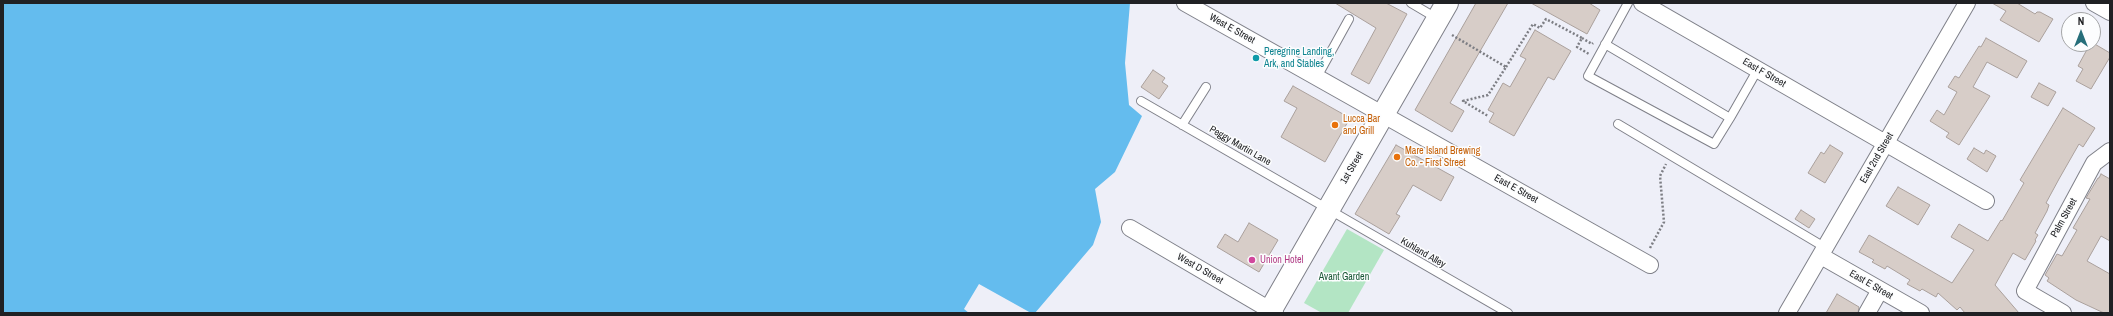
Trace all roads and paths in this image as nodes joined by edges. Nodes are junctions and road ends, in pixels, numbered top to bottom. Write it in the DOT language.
graph roads {
  1 [pos="1185,3"];
  2 [pos="1411,3"];
  3 [pos="1628,3"];
  4 [pos="1642,3"];
  5 [pos="1967,3"];
  6 [pos="2094,3"];
  7 [pos="1442,11"];
  8 [pos="2110,12"];
  9 [pos="1349,19"];
  10 [pos="1452,35"];
  11 [pos="1596,37"];
  12 [pos="1582,38"];
  13 [pos="1605,44"];
  14 [pos="1590,55"];
  15 [pos="1506,67"];
  16 [pos="1758,69"];
  17 [pos="1317,77"];
  18 [pos="1206,87"];
  19 [pos="1141,101"];
  20 [pos="1383,114"];
  21 [pos="1488,116"];
  22 [pos="1730,118"];
  23 [pos="1618,124"];
  24 [pos="1182,125"];
  25 [pos="1886,143"];
  26 [pos="2110,151"];
  27 [pos="1670,154"];
  28 [pos="1986,201"];
  29 [pos="1328,209"];
  30 [pos="1130,228"];
  31 [pos="1824,252"];
  32 [pos="1646,263"];
  33 [pos="1880,290"];
  34 [pos="1271,312"];
  35 [pos="1508,313"];
  36 [pos="1787,313"];
  37 [pos="1867,313"];
  38 [pos="1921,313"];
  39 [pos="2063,313"];
  1 -- 17 [label="street, West E Street"];
  2 -- 7 [label="lane"];
  3 -- 13 [label="lane"];
  4 -- 16 [label="street, East F Street"];
  5 -- 25 [label="street, East 2nd Street"];
  6 -- 8 [label="street"];
  7 -- 20 [label="main road, 1st Street"];
  9 -- 17 [label="lane"];
  10 -- 15 [label="path"];
  11 -- 12 [label="path"];
  12 -- 14 [label="path"];
  12 -- 15 [label="path"];
  13 -- 22 [label="lane"];
  13 -- 22 [label="lane"];
  15 -- 21 [label="path"];
  16 -- 22 [label="lane"];
  16 -- 25 [label="street, East F Street"];
  17 -- 20 [label="street, West E Street"];
  18 -- 24 [label="lane"];
  19 -- 24 [label="lane, Peggy Martin Lane"];
  20 -- 29 [label="main road, 1st Street"];
  20 -- 32 [label="street, East E Street"];
  23 -- 27 [label="lane"];
  24 -- 29 [label="lane, Peggy Martin Lane"];
  25 -- 28 [label="street, East F Street"];
  25 -- 31 [label="street, East 2nd Street"];
  26 -- 39 [label="street, Palm Street"];
  27 -- 31 [label="lane"];
  27 -- 32 [label="path"];
  29 -- 34 [label="main road, 1st Street"];
  29 -- 35 [label="lane, Kuhland Alley"];
  30 -- 34 [label="street, West D Street"];
  31 -- 33 [label="street, East E Street"];
  31 -- 36 [label="street, East 2nd Street"];
  33 -- 37 [label="street"];
  33 -- 38 [label="street, East E Street"];
}
